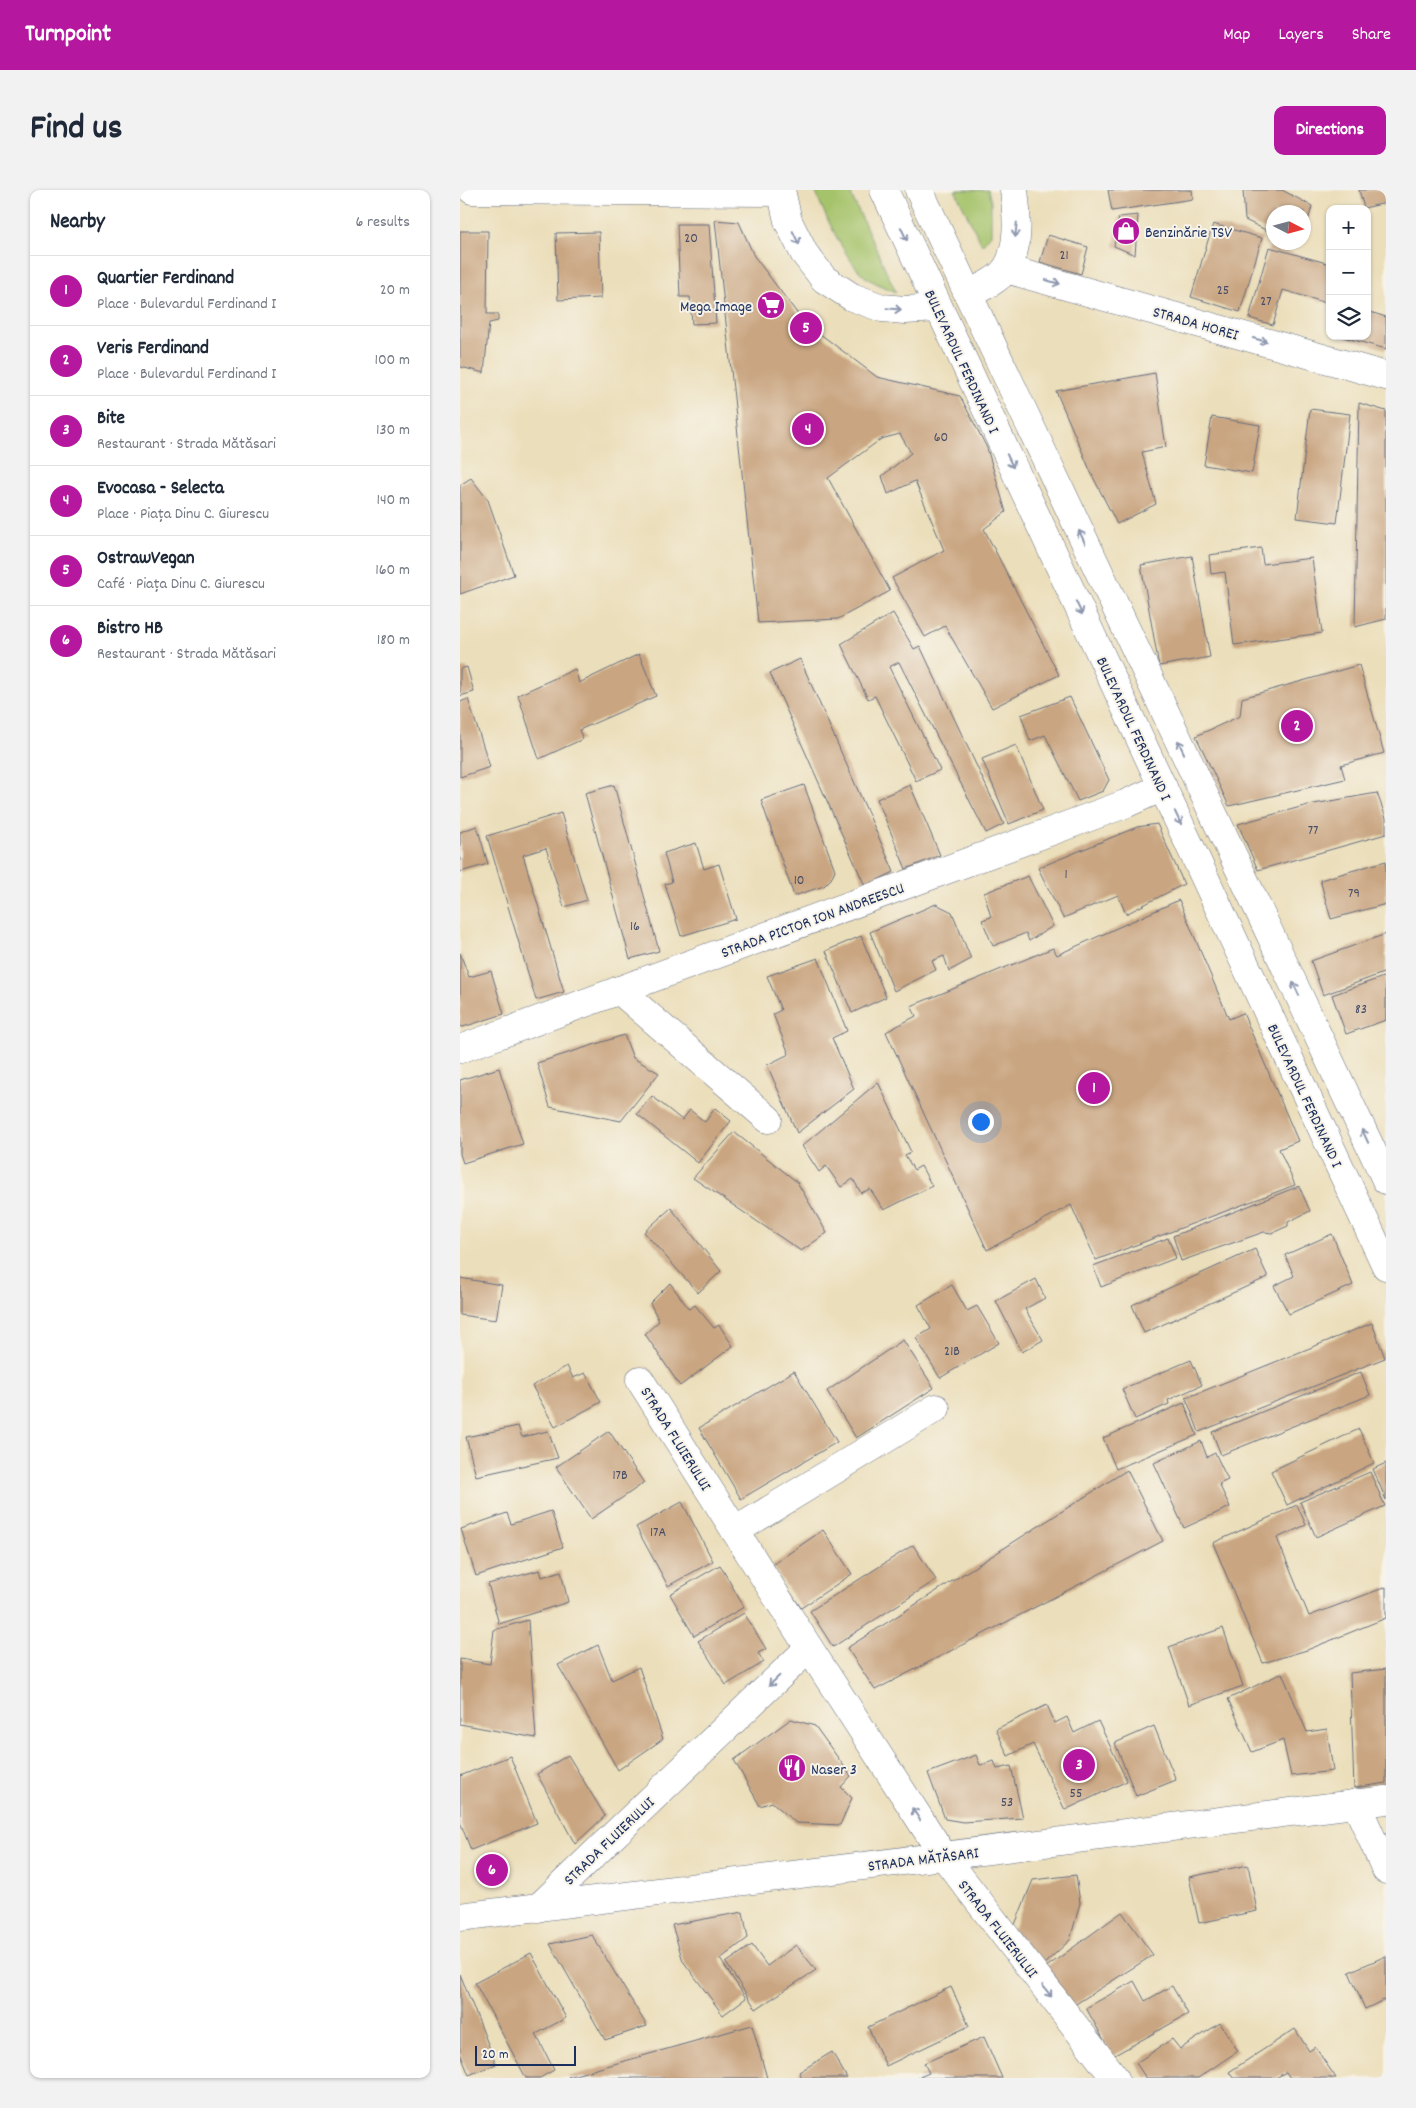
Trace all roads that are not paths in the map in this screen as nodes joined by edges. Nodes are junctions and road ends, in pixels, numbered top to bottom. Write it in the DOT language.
graph roads {
  1 [pos="472,190"];
  2 [pos="884,190"];
  3 [pos="919,190"];
  4 [pos="1014,190"];
  5 [pos="781,191"];
  6 [pos="1006,269"];
  7 [pos="968,294"];
  8 [pos="938,308"];
  9 [pos="984,329"];
  10 [pos="954,343"];
  11 [pos="1386,376"];
  12 [pos="1163,787"];
  13 [pos="619,990"];
  14 [pos="460,1048"];
  15 [pos="768,1119"];
  16 [pos="1386,1180"];
  17 [pos="1386,1266"];
  18 [pos="640,1380"];
  19 [pos="936,1408"];
  20 [pos="735,1531"];
  21 [pos="809,1648"];
  22 [pos="1386,1800"];
  23 [pos="1356,1804"];
  24 [pos="943,1855"];
  25 [pos="1386,1870"];
  26 [pos="538,1908"];
  27 [pos="460,1917"];
  28 [pos="1114,2078"];
  1 -- 5 [label="street"];
  2 -- 8 [label="street, BULEVARDUL FERDINAND I, one-way"];
  3 -- 7 [label="street, BULEVARDUL FERDINAND I"];
  4 -- 6 [label="street, one-way"];
  5 -- 8 [label="street, one-way"];
  6 -- 7 [label="street"];
  6 -- 11 [label="street, STRADA HOREI, one-way"];
  7 -- 9 [label="street, BULEVARDUL FERDINAND I"];
  8 -- 10 [label="street, BULEVARDUL FERDINAND I"];
  9 -- 10 [label="street"];
  16 -- 9 [label="street, BULEVARDUL FERDINAND I, one-way"];
  10 -- 12 [label="street, BULEVARDUL FERDINAND I, one-way"];
  12 -- 13 [label="street, STRADA PICTOR ION ANDREESCU"];
  12 -- 17 [label="street, BULEVARDUL FERDINAND I, one-way"];
  13 -- 14 [label="street, STRADA PICTOR ION ANDREESCU"];
  13 -- 15 [label="street"];
  18 -- 20 [label="street, STRADA FLUIERULUI"];
  19 -- 20 [label="street"];
  20 -- 21 [label="street, STRADA FLUIERULUI"];
  24 -- 21 [label="street, STRADA FLUIERULUI, one-way"];
  21 -- 26 [label="street, STRADA FLUIERULUI, one-way"];
  22 -- 23 [label="street, STRADA MĂTĂSARI"];
  23 -- 24 [label="street, STRADA MĂTĂSARI"];
  23 -- 25 [label="street"];
  24 -- 26 [label="street, STRADA MĂTĂSARI"];
  24 -- 28 [label="street, STRADA FLUIERULUI, one-way"];
  26 -- 27 [label="street, STRADA MĂTĂSARI"];
}
